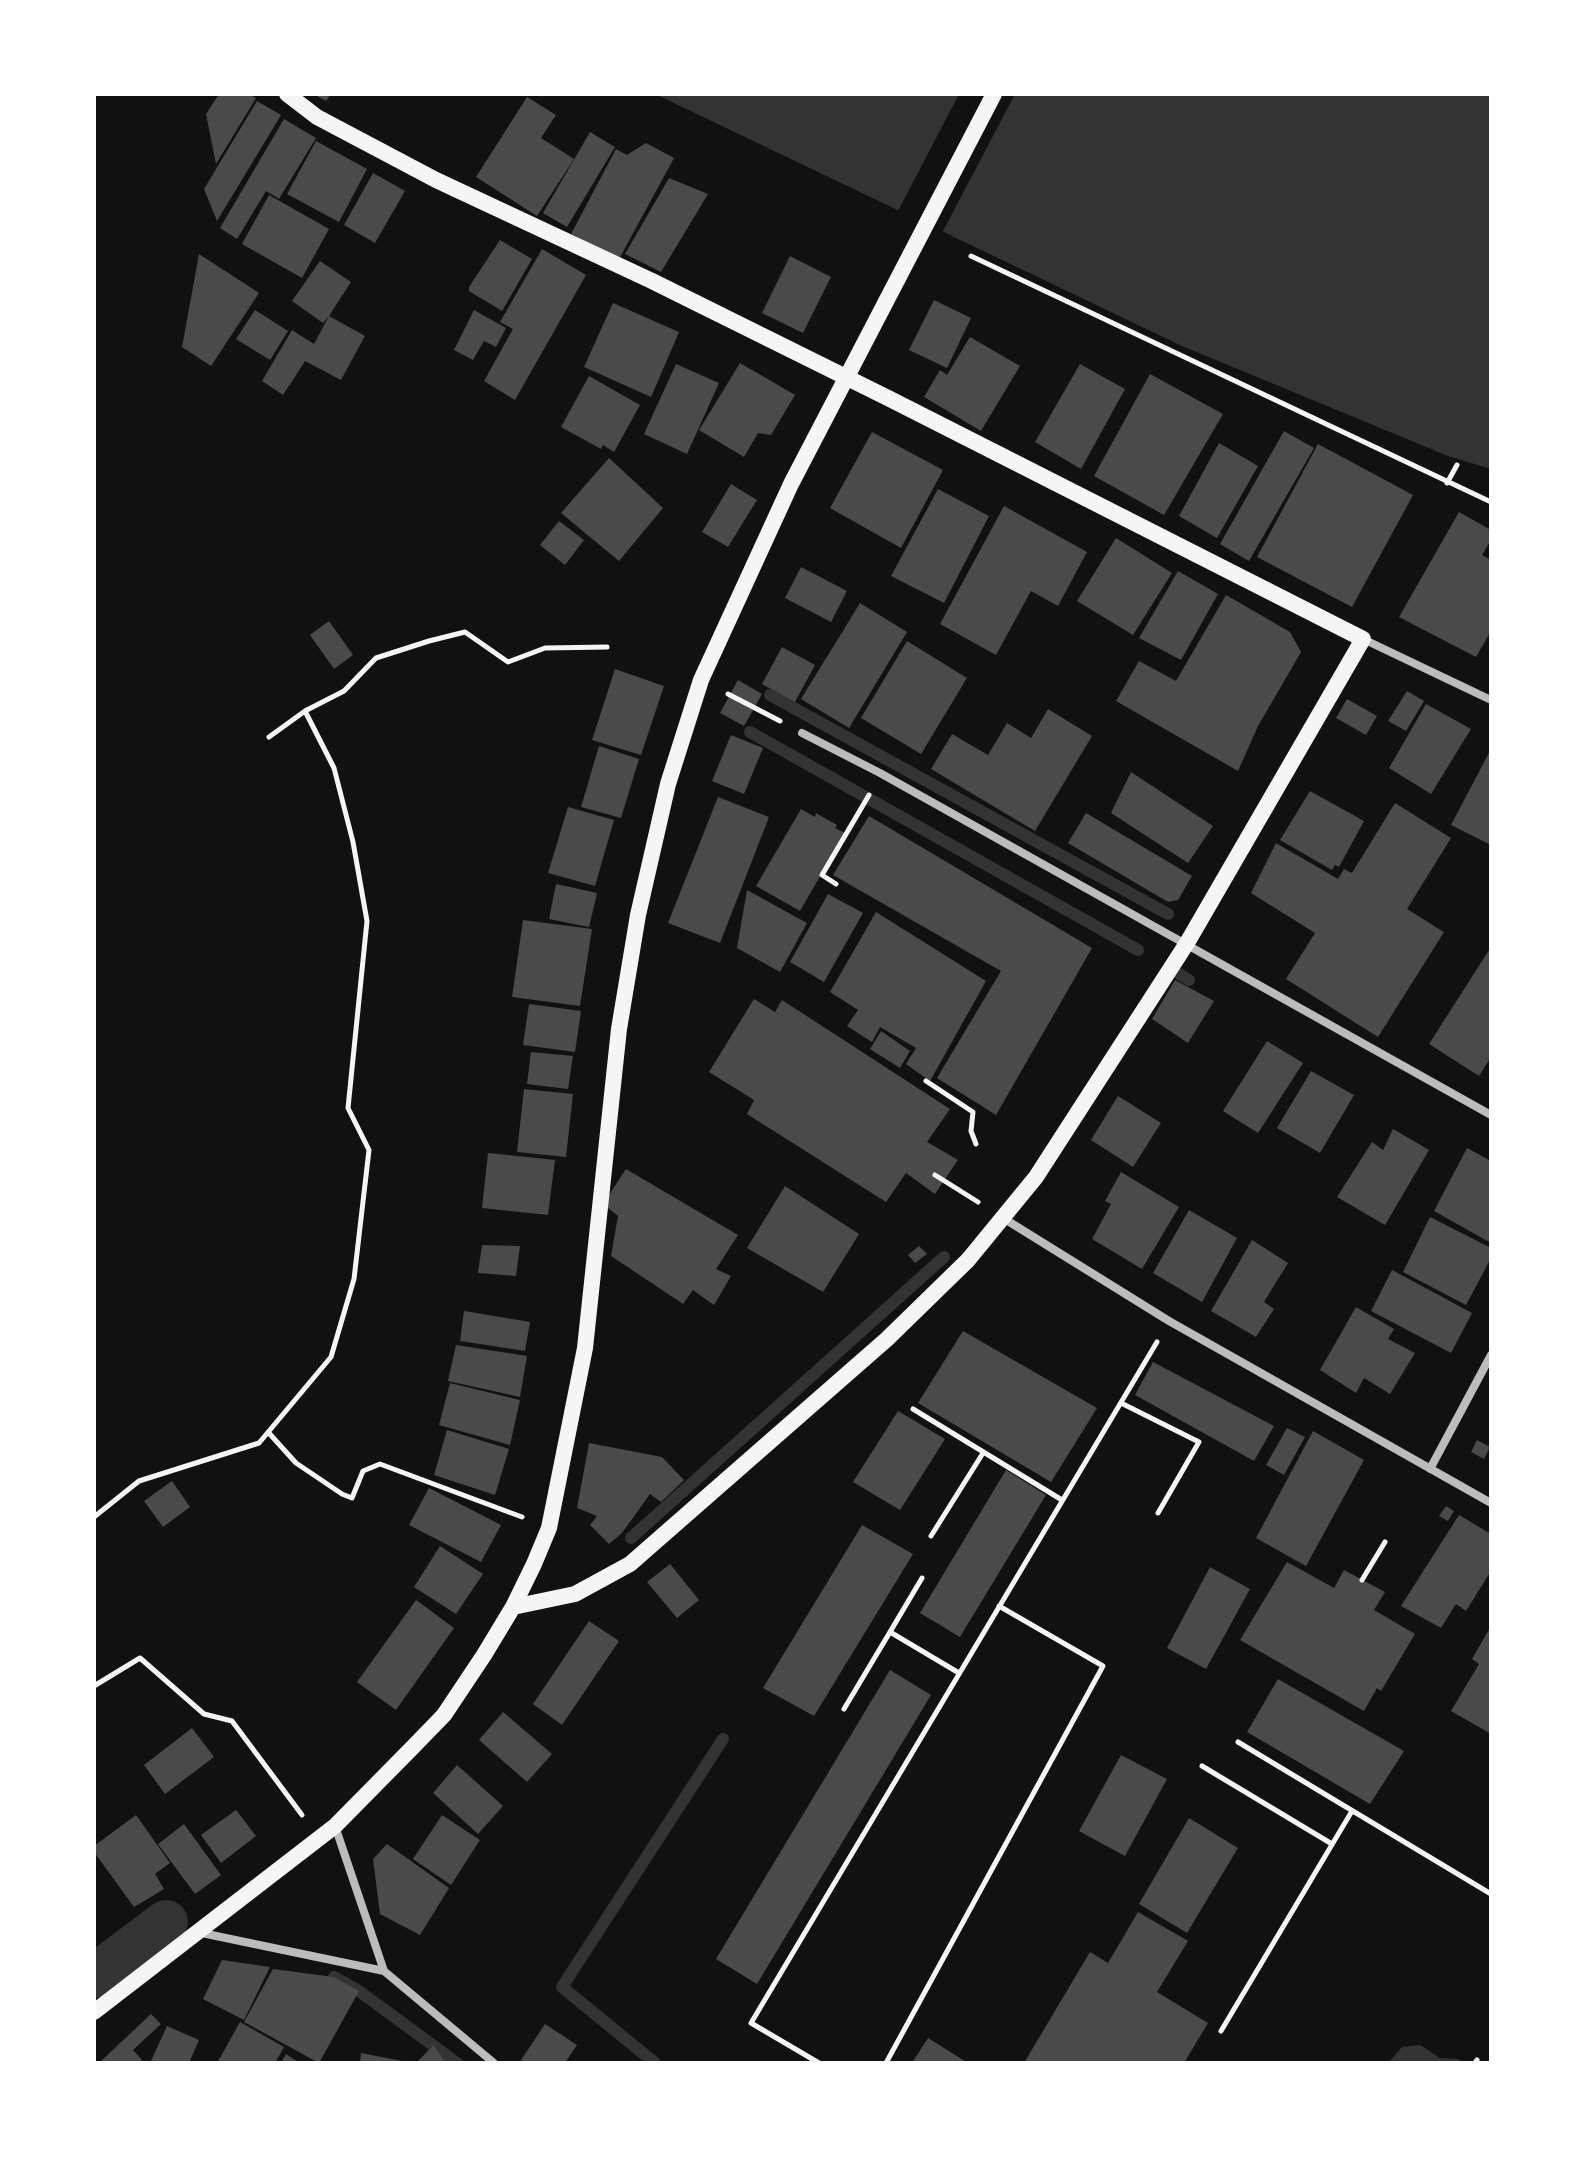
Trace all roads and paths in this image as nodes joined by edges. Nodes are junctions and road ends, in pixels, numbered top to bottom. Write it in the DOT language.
graph roads {
  1 [pos="287,94"];
  2 [pos="994,94"];
  3 [pos="971,256"];
  4 [pos="1457,465"];
  5 [pos="1447,483"];
  6 [pos="1491,502"];
  7 [pos="1363,639"];
  8 [pos="607,647"];
  9 [pos="1491,700"];
  10 [pos="305,711"];
  11 [pos="802,733"];
  12 [pos="269,737"];
  13 [pos="880,773"];
  14 [pos="836,884"];
  15 [pos="1187,943"];
  16 [pos="926,1081"];
  17 [pos="1491,1115"];
  18 [pos="976,1144"];
  19 [pos="935,1175"];
  20 [pos="1003,1218"];
  21 [pos="1169,1321"];
  22 [pos="1491,1355"];
  23 [pos="1121,1403"];
  24 [pos="913,1409"];
  25 [pos="268,1432"];
  26 [pos="983,1453"];
  27 [pos="1430,1469"];
  28 [pos="1062,1500"];
  29 [pos="1491,1503"];
  30 [pos="1158,1513"];
  31 [pos="94,1517"];
  32 [pos="549,1528"];
  33 [pos="931,1536"];
  34 [pos="1385,1542"];
  35 [pos="922,1578"];
  36 [pos="1362,1580"];
  37 [pos="999,1606"];
  38 [pos="513,1607"];
  39 [pos="890,1632"];
  40 [pos="959,1673"];
  41 [pos="94,1686"];
  42 [pos="844,1709"];
  43 [pos="1238,1742"];
  44 [pos="1202,1766"];
  45 [pos="1352,1811"];
  46 [pos="335,1826"];
  47 [pos="319,1838"];
  48 [pos="1332,1844"];
  49 [pos="1491,1894"];
  50 [pos="197,1932"];
  51 [pos="384,1971"];
  52 [pos="94,2012"];
  53 [pos="1221,2031"];
  54 [pos="494,2063"];
  55 [pos="819,2063"];
  56 [pos="886,2063"];
  1 -- 7 [label="main road"];
  2 -- 32 [label="main road"];
  3 -- 5 [label="path"];
  4 -- 5 [label="path"];
  5 -- 6 [label="path"];
  7 -- 9 [label="street"];
  7 -- 15 [label="main road"];
  8 -- 10 [label="path"];
  10 -- 12 [label="path"];
  10 -- 25 [label="path"];
  11 -- 13 [label="street"];
  13 -- 14 [label="path"];
  13 -- 15 [label="street"];
  15 -- 17 [label="street"];
  15 -- 20 [label="main road"];
  16 -- 18 [label="path"];
  19 -- 20 [label="path"];
  20 -- 21 [label="street"];
  20 -- 38 [label="main road"];
  21 -- 23 [label="path"];
  21 -- 27 [label="street"];
  22 -- 27 [label="street"];
  23 -- 28 [label="path"];
  23 -- 30 [label="path"];
  24 -- 26 [label="path"];
  25 -- 31 [label="path"];
  25 -- 32 [label="path"];
  26 -- 28 [label="path"];
  26 -- 33 [label="path"];
  27 -- 29 [label="street"];
  28 -- 37 [label="path"];
  32 -- 38 [label="main road"];
  34 -- 36 [label="path"];
  35 -- 39 [label="path"];
  37 -- 40 [label="path"];
  37 -- 56 [label="path"];
  38 -- 46 [label="main road"];
  39 -- 40 [label="path"];
  39 -- 42 [label="path"];
  40 -- 55 [label="path"];
  41 -- 47 [label="path"];
  43 -- 45 [label="path"];
  44 -- 48 [label="path"];
  45 -- 48 [label="path"];
  45 -- 49 [label="path"];
  46 -- 47 [label="main road"];
  46 -- 51 [label="street"];
  47 -- 50 [label="main road"];
  48 -- 53 [label="path"];
  50 -- 51 [label="street"];
  50 -- 52 [label="main road"];
  51 -- 54 [label="street"];
}
